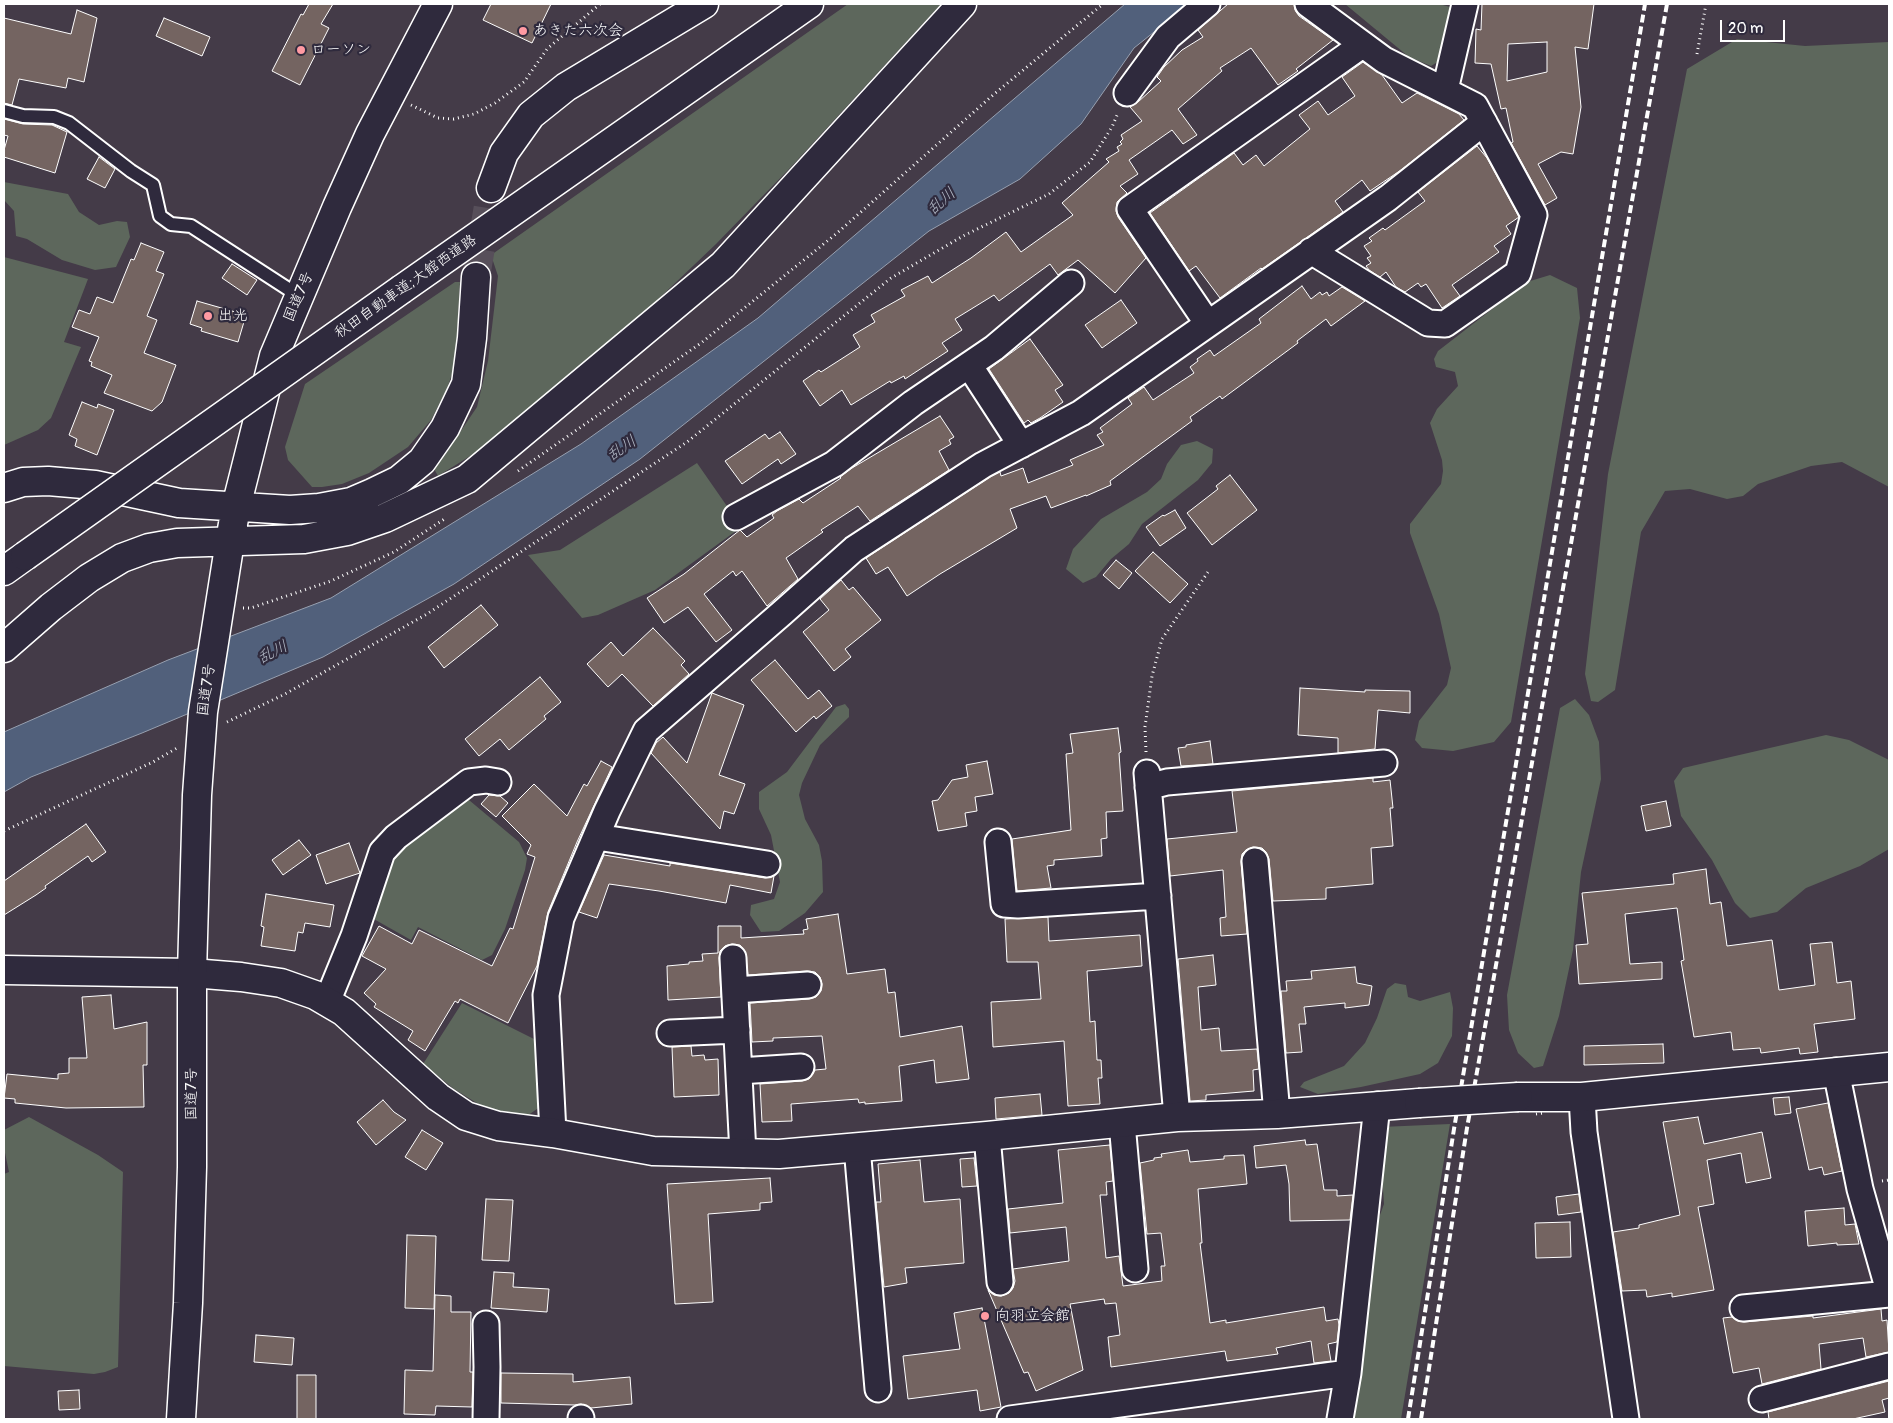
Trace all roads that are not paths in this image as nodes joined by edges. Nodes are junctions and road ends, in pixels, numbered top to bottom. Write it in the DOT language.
graph roads {
  1 [pos="438,4"];
  2 [pos="704,4"];
  3 [pos="809,4"];
  4 [pos="962,4"];
  5 [pos="1208,4"];
  6 [pos="1308,4"];
  7 [pos="1465,4"];
  8 [pos="1362,45"];
  9 [pos="1445,90"];
  10 [pos="1127,93"];
  11 [pos="4,111"];
  12 [pos="1484,122"];
  13 [pos="491,188"];
  14 [pos="1311,252"];
  15 [pos="476,277"];
  16 [pos="1071,283"];
  17 [pos="299,296"];
  18 [pos="1208,324"];
  19 [pos="969,365"];
  20 [pos="1021,444"];
  21 [pos="4,488"];
  22 [pos="236,507"];
  23 [pos="736,517"];
  24 [pos="230,541"];
  25 [pos="15,563"];
  26 [pos="4,648"];
  27 [pos="1384,763"];
  28 [pos="498,782"];
  29 [pos="596,837"];
  30 [pos="998,842"];
  31 [pos="1255,861"];
  32 [pos="768,864"];
  33 [pos="1158,896"];
  34 [pos="733,958"];
  35 [pos="4,970"];
  36 [pos="192,973"];
  37 [pos="808,985"];
  38 [pos="735,990"];
  39 [pos="327,1002"];
  40 [pos="737,1030"];
  41 [pos="670,1033"];
  42 [pos="801,1067"];
  43 [pos="1889,1067"];
  44 [pos="739,1070"];
  45 [pos="1836,1071"];
  46 [pos="1582,1096"];
  47 [pos="1377,1106"];
  48 [pos="1276,1114"];
  49 [pos="1177,1117"];
  50 [pos="1122,1123"];
  51 [pos="552,1133"];
  52 [pos="987,1136"];
  53 [pos="857,1147"];
  54 [pos="743,1154"];
  55 [pos="1135,1269"];
  56 [pos="1000,1282"];
  57 [pos="1889,1292"];
  58 [pos="1743,1308"];
  59 [pos="486,1324"];
  60 [pos="1889,1366"];
  61 [pos="1348,1373"];
  62 [pos="878,1390"];
  63 [pos="1762,1398"];
  64 [pos="181,1419"];
  65 [pos="486,1419"];
  66 [pos="1010,1419"];
  67 [pos="1340,1419"];
  68 [pos="1626,1419"];
  1 -- 17 [label="main road, 国道7号"];
  2 -- 13 [label="main road"];
  3 -- 25 [label="main road, 秋田自動車道;大館西道路, bridge"];
  4 -- 24 [label="main road"];
  5 -- 10 [label="street"];
  6 -- 8 [label="street"];
  7 -- 9 [label="street"];
  8 -- 9 [label="street"];
  8 -- 18 [label="street"];
  9 -- 12 [label="street"];
  11 -- 17 [label="lane"];
  12 -- 14 [label="street"];
  12 -- 14 [label="street"];
  14 -- 18 [label="street"];
  15 -- 22 [label="main road"];
  16 -- 19 [label="street"];
  17 -- 22 [label="main road, 国道7号"];
  18 -- 20 [label="street"];
  19 -- 20 [label="street"];
  19 -- 23 [label="street"];
  20 -- 29 [label="street"];
  21 -- 22 [label="main road"];
  22 -- 24 [label="main road, 国道7号"];
  24 -- 26 [label="main road"];
  24 -- 36 [label="main road, 国道7号"];
  27 -- 33 [label="street"];
  28 -- 39 [label="street"];
  29 -- 32 [label="street"];
  29 -- 51 [label="street"];
  30 -- 33 [label="street"];
  31 -- 48 [label="street"];
  33 -- 49 [label="street"];
  34 -- 38 [label="street"];
  35 -- 36 [label="main road"];
  36 -- 39 [label="main road"];
  36 -- 64 [label="main road, 国道7号"];
  37 -- 38 [label="street"];
  38 -- 40 [label="street"];
  39 -- 51 [label="main road"];
  40 -- 41 [label="street"];
  40 -- 44 [label="street"];
  42 -- 44 [label="street"];
  43 -- 45 [label="main road"];
  44 -- 54 [label="street"];
  45 -- 46 [label="main road"];
  45 -- 57 [label="street"];
  46 -- 47 [label="main road, bridge"];
  46 -- 68 [label="street"];
  47 -- 48 [label="main road"];
  47 -- 61 [label="street"];
  48 -- 49 [label="main road"];
  49 -- 50 [label="main road"];
  50 -- 52 [label="main road"];
  50 -- 55 [label="street"];
  51 -- 54 [label="main road"];
  52 -- 53 [label="main road"];
  52 -- 56 [label="street"];
  53 -- 54 [label="main road"];
  53 -- 62 [label="street"];
  57 -- 58 [label="street"];
  59 -- 65 [label="street"];
  60 -- 63 [label="street"];
  61 -- 66 [label="street"];
  61 -- 67 [label="street"];
}
